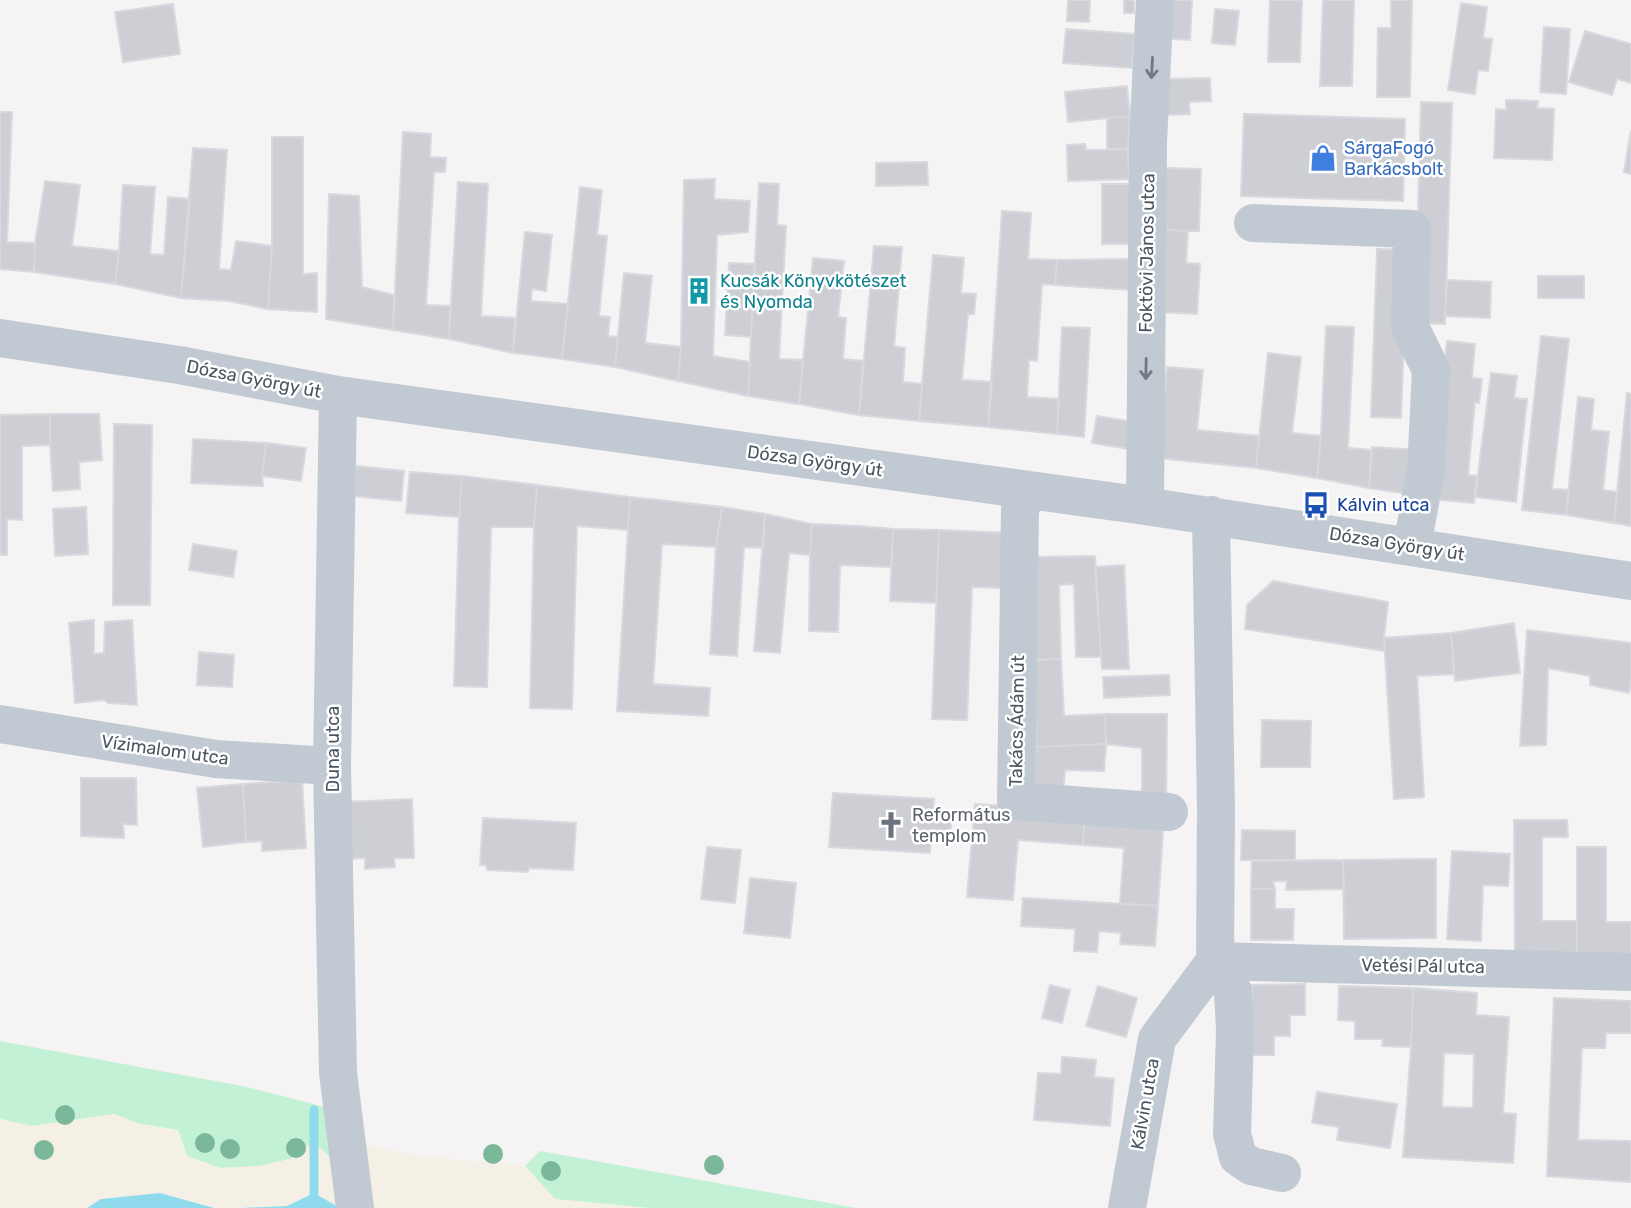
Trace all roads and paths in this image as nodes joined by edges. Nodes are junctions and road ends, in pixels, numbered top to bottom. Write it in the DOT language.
graph roads {
  1 [pos="1155,0"];
  2 [pos="1254,223"];
  3 [pos="0,338"];
  4 [pos="338,395"];
  5 [pos="1029,490"];
  6 [pos="1145,506"];
  7 [pos="1211,515"];
  8 [pos="1412,546"];
  9 [pos="1631,581"];
  10 [pos="0,724"];
  11 [pos="332,766"];
  12 [pos="1169,812"];
  13 [pos="1215,961"];
  14 [pos="1631,972"];
  15 [pos="1282,1173"];
  16 [pos="355,1208"];
  17 [pos="1127,1208"];
  1 -- 6 [label="street, Foktövi János utca, one-way"];
  2 -- 8 [label="street"];
  3 -- 4 [label="street, Dózsa György út"];
  4 -- 5 [label="street, Dózsa György út"];
  4 -- 11 [label="street, Duna utca"];
  5 -- 6 [label="street, Dózsa György út"];
  5 -- 12 [label="street, Takács Ádám út"];
  6 -- 7 [label="street, Dózsa György út"];
  7 -- 8 [label="street, Dózsa György út"];
  7 -- 13 [label="street"];
  8 -- 9 [label="street, Dózsa György út"];
  10 -- 11 [label="street, Vízimalom utca"];
  11 -- 16 [label="street, Duna utca"];
  13 -- 14 [label="street, Vetési Pál utca"];
  13 -- 15 [label="street"];
  13 -- 17 [label="street, Kálvin utca"];
}
